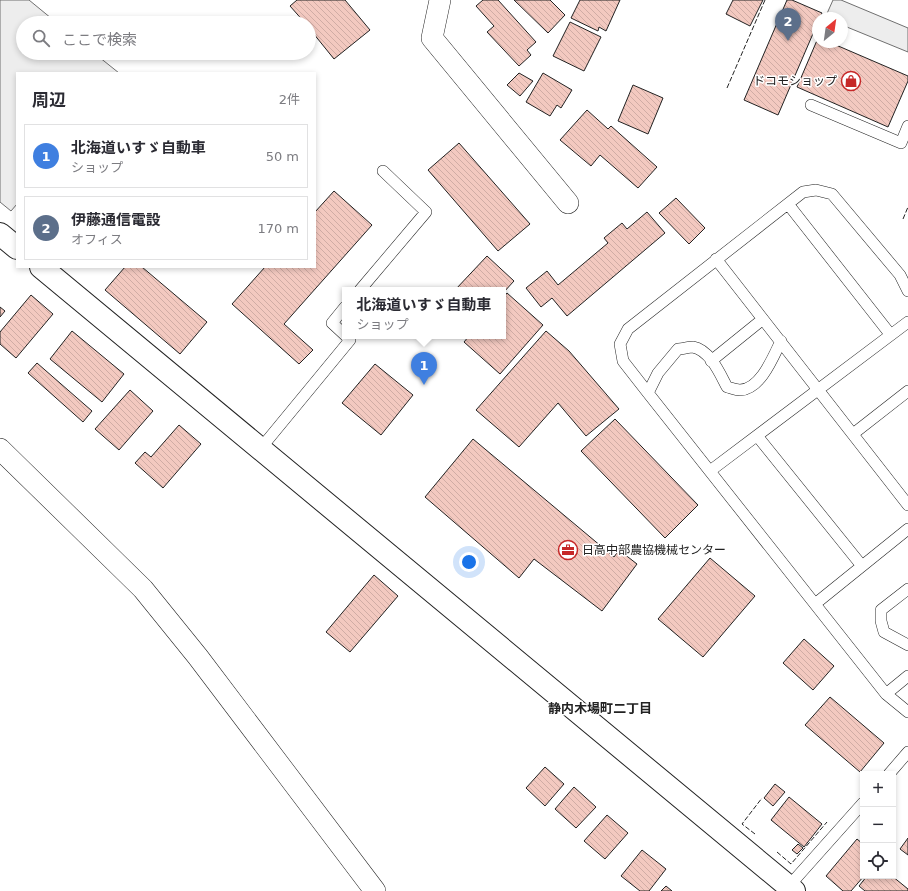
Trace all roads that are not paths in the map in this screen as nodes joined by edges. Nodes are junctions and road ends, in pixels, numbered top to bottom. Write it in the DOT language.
graph roads {
  1 [pos="440,0"];
  2 [pos="811,105"];
  3 [pos="908,126"];
  4 [pos="383,171"];
  5 [pos="568,203"];
  6 [pos="788,204"];
  7 [pos="0,234"];
  8 [pos="16,247"];
  9 [pos="716,259"];
  10 [pos="42,268"];
  11 [pos="363,287"];
  12 [pos="908,291"];
  13 [pos="342,311"];
  14 [pos="763,318"];
  15 [pos="908,322"];
  16 [pos="342,333"];
  17 [pos="890,334"];
  18 [pos="349,339"];
  19 [pos="781,341"];
  20 [pos="711,361"];
  21 [pos="818,390"];
  22 [pos="908,392"];
  23 [pos="648,393"];
  24 [pos="853,434"];
  25 [pos="758,437"];
  26 [pos="0,448"];
  27 [pos="261,448"];
  28 [pos="710,471"];
  29 [pos="906,498"];
  30 [pos="908,529"];
  31 [pos="862,566"];
  32 [pos="908,591"];
  33 [pos="815,604"];
  34 [pos="908,645"];
  35 [pos="908,676"];
  36 [pos="886,694"];
  37 [pos="908,712"];
  38 [pos="908,752"];
  39 [pos="892,771"];
  40 [pos="860,807"];
  41 [pos="792,889"];
  42 [pos="375,891"];
  1 -- 5 [label="street"];
  2 -- 3 [label="lane"];
  4 -- 11 [label="lane"];
  6 -- 9 [label="lane"];
  6 -- 12 [label="lane"];
  6 -- 17 [label="lane"];
  7 -- 8 [label="street"];
  9 -- 14 [label="lane"];
  9 -- 23 [label="lane"];
  10 -- 27 [label="street"];
  13 -- 16 [label="lane"];
  14 -- 19 [label="lane"];
  14 -- 20 [label="lane"];
  15 -- 17 [label="lane"];
  17 -- 21 [label="lane"];
  18 -- 27 [label="lane"];
  19 -- 20 [label="lane"];
  19 -- 21 [label="lane"];
  20 -- 23 [label="lane"];
  21 -- 24 [label="lane"];
  21 -- 25 [label="lane"];
  22 -- 24 [label="lane"];
  23 -- 28 [label="lane"];
  24 -- 29 [label="lane"];
  25 -- 28 [label="lane"];
  25 -- 31 [label="lane"];
  26 -- 42 [label="street"];
  27 -- 41 [label="street"];
  28 -- 33 [label="lane"];
  30 -- 31 [label="lane"];
  31 -- 33 [label="lane"];
  32 -- 34 [label="lane"];
  33 -- 36 [label="lane"];
  35 -- 36 [label="lane"];
  36 -- 37 [label="lane"];
  38 -- 39 [label="lane"];
  40 -- 41 [label="lane"];
}
